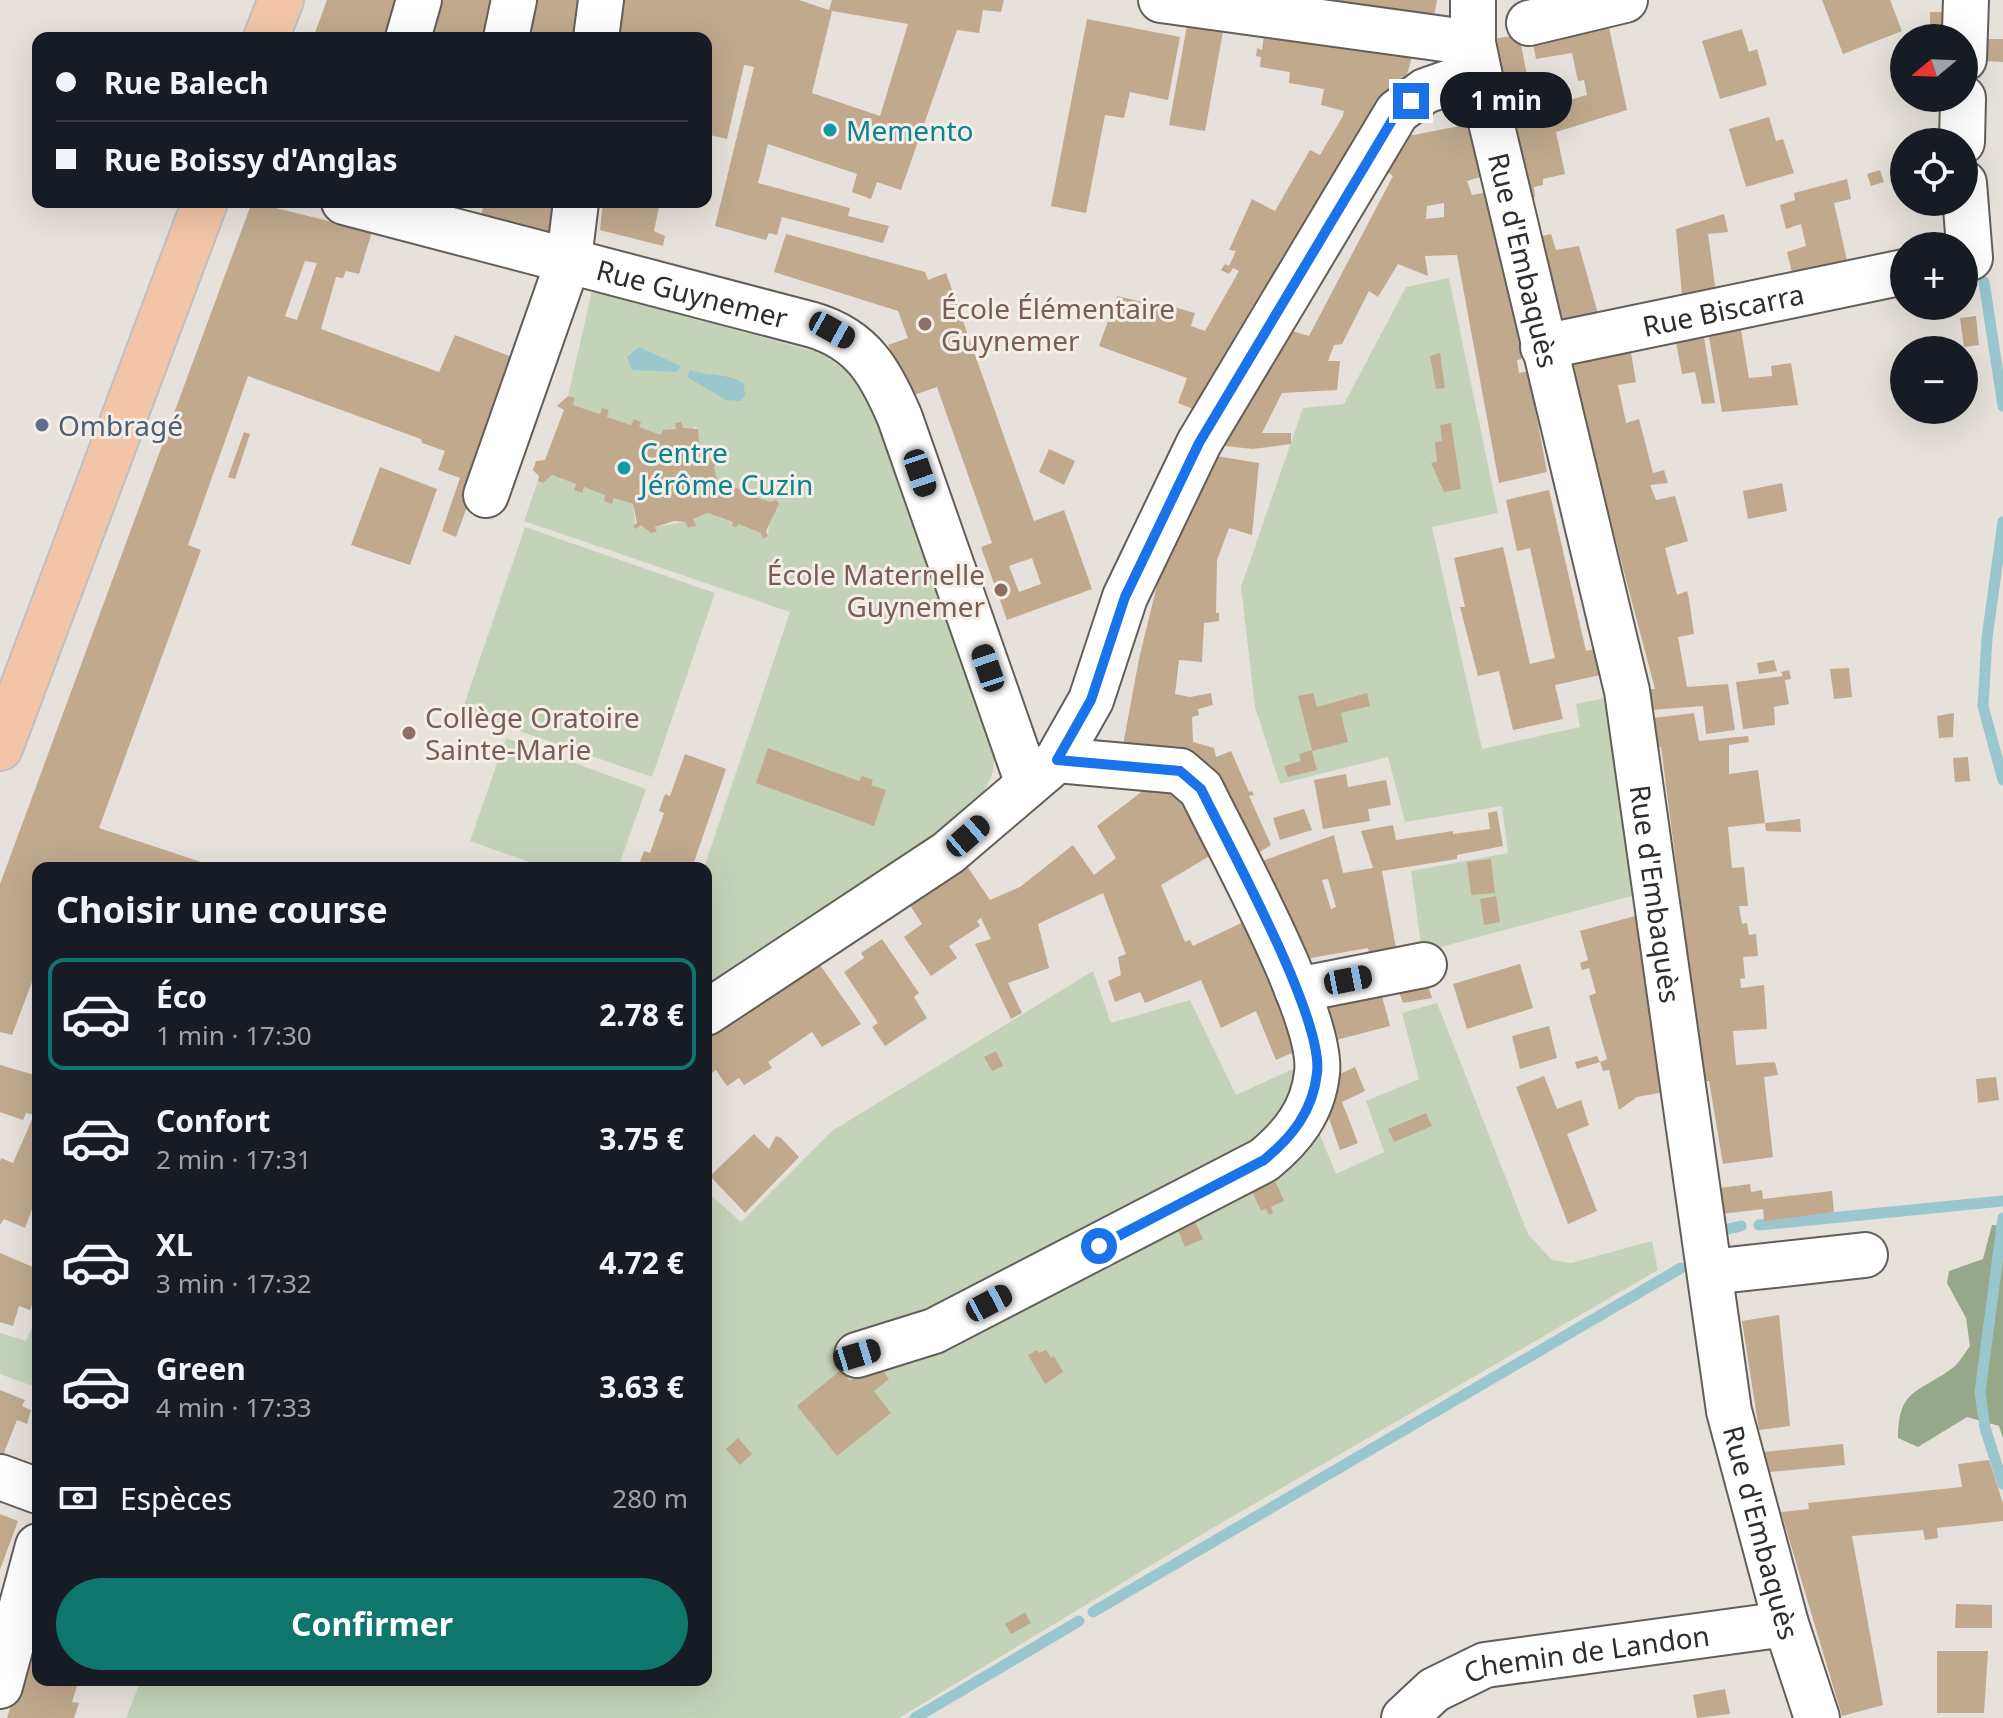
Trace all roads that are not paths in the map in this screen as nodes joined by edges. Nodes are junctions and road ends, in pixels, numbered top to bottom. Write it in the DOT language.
graph roads {
  1 [pos="281,0"];
  2 [pos="419,0"];
  3 [pos="514,0"];
  4 [pos="601,0"];
  5 [pos="1161,0"];
  6 [pos="1473,0"];
  7 [pos="1625,0"];
  8 [pos="1966,0"];
  9 [pos="1529,23"];
  10 [pos="1965,24"];
  11 [pos="268,32"];
  12 [pos="410,32"];
  13 [pos="507,32"];
  14 [pos="597,32"];
  15 [pos="1476,58"];
  16 [pos="203,208"];
  17 [pos="393,208"];
  18 [pos="575,208"];
  19 [pos="1971,216"];
  20 [pos="470,218"];
  21 [pos="1979,258"];
  22 [pos="569,259"];
  23 [pos="1890,275"];
  24 [pos="1543,347"];
  25 [pos="486,495"];
  26 [pos="0,748"];
  27 [pos="1042,772"];
  28 [pos="1424,965"];
  29 [pos="1297,990"];
  30 [pos="712,1009"];
  31 [pos="1865,1255"];
  32 [pos="1710,1272"];
  33 [pos="857,1355"];
  34 [pos="0,1477"];
  35 [pos="32,1489"];
  36 [pos="32,1568"];
  37 [pos="1786,1624"];
  38 [pos="0,1686"];
  39 [pos="1404,1718"];
  40 [pos="1817,1718"];
  1 -- 11 [label="main road"];
  2 -- 12 [label="street"];
  3 -- 13 [label="street"];
  4 -- 14 [label="street"];
  5 -- 15 [label="street"];
  6 -- 15 [label="street, Rue d'Embaquès"];
  7 -- 9 [label="street"];
  8 -- 10 [label="street"];
  15 -- 24 [label="street, Rue d'Embaquès"];
  15 -- 27 [label="street"];
  16 -- 26 [label="main road"];
  17 -- 20 [label="street, Rue Guynemer"];
  18 -- 22 [label="street"];
  19 -- 21 [label="street"];
  20 -- 22 [label="street, Rue Guynemer"];
  22 -- 25 [label="street"];
  22 -- 27 [label="street, Rue Guynemer"];
  23 -- 24 [label="street, Rue Biscarra"];
  24 -- 32 [label="street, Rue d'Embaquès"];
  27 -- 29 [label="street"];
  27 -- 30 [label="street"];
  28 -- 29 [label="street"];
  29 -- 33 [label="street"];
  31 -- 32 [label="street"];
  32 -- 37 [label="street, Rue d'Embaquès"];
  34 -- 35 [label="street"];
  36 -- 38 [label="street"];
  37 -- 39 [label="street, Chemin de Landon"];
  37 -- 40 [label="street, Rue d'Embaquès"];
}
